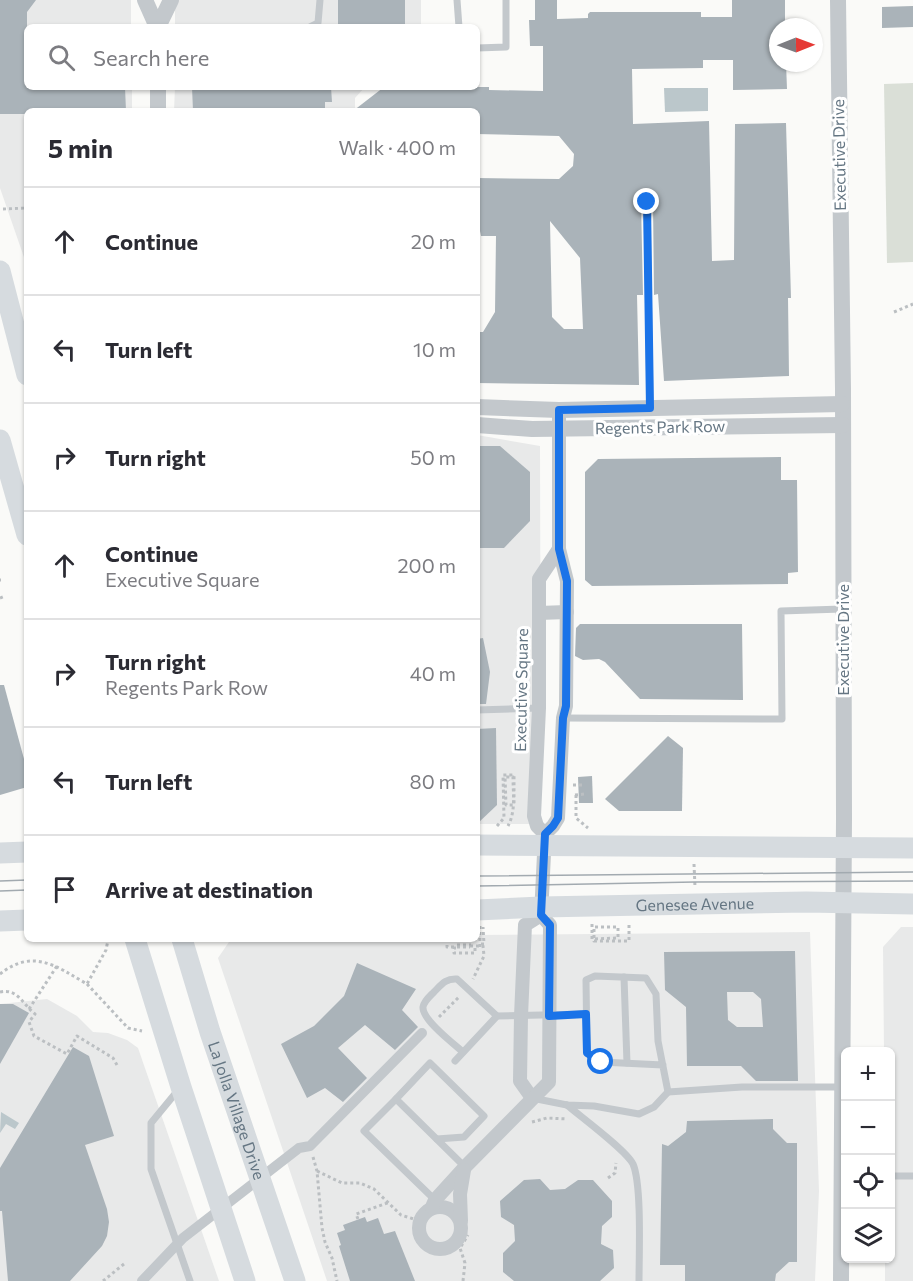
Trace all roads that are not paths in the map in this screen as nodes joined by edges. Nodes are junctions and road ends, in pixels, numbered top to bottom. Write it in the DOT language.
graph roads {
  1 [pos="145,0"];
  2 [pos="171,0"];
  3 [pos="320,0"];
  4 [pos="457,0"];
  5 [pos="506,0"];
  6 [pos="838,0"];
  7 [pos="156,24"];
  8 [pos="159,24"];
  9 [pos="316,24"];
  10 [pos="459,24"];
  11 [pos="480,48"];
  12 [pos="158,90"];
  13 [pos="158,108"];
  14 [pos="647,202"];
  15 [pos="0,271"];
  16 [pos="20,319"];
  17 [pos="24,351"];
  18 [pos="843,404"];
  19 [pos="480,407"];
  20 [pos="650,408"];
  21 [pos="559,410"];
  22 [pos="480,425"];
  23 [pos="843,425"];
  24 [pos="559,428"];
  25 [pos="0,440"];
  26 [pos="24,524"];
  27 [pos="559,549"];
  28 [pos="842,609"];
  29 [pos="567,612"];
  30 [pos="539,613"];
  31 [pos="539,708"];
  32 [pos="480,710"];
  33 [pos="565,712"];
  34 [pos="545,840"];
  35 [pos="480,845"];
  36 [pos="843,848"];
  37 [pos="913,848"];
  38 [pos="24,852"];
  39 [pos="0,853"];
  40 [pos="843,903"];
  41 [pos="913,904"];
  42 [pos="541,911"];
  43 [pos="480,919"];
  44 [pos="24,920"];
  45 [pos="0,921"];
  46 [pos="136,942"];
  47 [pos="183,942"];
  48 [pos="624,977"];
  49 [pos="586,1014"];
  50 [pos="497,1016"];
  51 [pos="521,1016"];
  52 [pos="549,1016"];
  53 [pos="422,1033"];
  54 [pos="841,1047"];
  55 [pos="463,1052"];
  56 [pos="454,1061"];
  57 [pos="627,1063"];
  58 [pos="663,1065"];
  59 [pos="181,1087"];
  60 [pos="841,1087"];
  61 [pos="668,1092"];
  62 [pos="532,1098"];
  63 [pos="396,1099"];
  64 [pos="841,1101"];
  65 [pos="567,1106"];
  66 [pos="437,1139"];
  67 [pos="843,1155"];
  68 [pos="465,1167"];
  69 [pos="895,1176"];
  70 [pos="913,1176"];
  71 [pos="434,1204"];
  72 [pos="842,1209"];
  73 [pos="466,1226"];
  74 [pos="142,1281"];
  75 [pos="190,1281"];
  76 [pos="245,1281"];
  77 [pos="295,1281"];
  78 [pos="639,1281"];
  79 [pos="841,1281"];
  1 -- 7 [label="street"];
  2 -- 8 [label="street"];
  3 -- 9 [label="lane"];
  4 -- 10 [label="lane"];
  5 -- 11 [label="lane"];
  6 -- 18 [label="street, Executive Drive"];
  12 -- 13 [label="street"];
  14 -- 20 [label="lane"];
  15 -- 16 [label="main road"];
  16 -- 17 [label="main road"];
  18 -- 20 [label="street, Regents Park Row"];
  18 -- 23 [label="street, Executive Drive"];
  19 -- 21 [label="street, Regents Park Row"];
  20 -- 21 [label="street, Regents Park Row"];
  21 -- 24 [label="street, Executive Square"];
  22 -- 24 [label="street, Regents Park Row"];
  23 -- 24 [label="street, Regents Park Row"];
  23 -- 28 [label="street, Executive Drive"];
  24 -- 27 [label="street, Executive Square"];
  25 -- 26 [label="main road"];
  27 -- 29 [label="street, Executive Square"];
  27 -- 30 [label="street, Executive Square"];
  28 -- 33 [label="lane"];
  28 -- 36 [label="street, Executive Drive"];
  29 -- 30 [label="street"];
  29 -- 33 [label="street, Executive Square"];
  30 -- 31 [label="street, Executive Square"];
  31 -- 32 [label="lane"];
  31 -- 33 [label="street"];
  31 -- 34 [label="street, Executive Square"];
  33 -- 34 [label="street, Executive Square"];
  34 -- 35 [label="main road"];
  34 -- 36 [label="main road"];
  34 -- 42 [label="street, Executive Square"];
  36 -- 37 [label="main road"];
  36 -- 40 [label="street, Executive Drive"];
  38 -- 39 [label="main road"];
  40 -- 41 [label="main road, Genesee Avenue"];
  40 -- 42 [label="main road, Genesee Avenue"];
  40 -- 54 [label="street, Executive Drive"];
  42 -- 43 [label="main road, Genesee Avenue"];
  42 -- 51 [label="street"];
  42 -- 52 [label="street"];
  44 -- 45 [label="main road"];
  46 -- 59 [label="main road"];
  47 -- 77 [label="main road, La Jolla Village Drive"];
  48 -- 49 [label="lane"];
  48 -- 57 [label="lane"];
  48 -- 58 [label="lane"];
  49 -- 52 [label="lane"];
  49 -- 57 [label="lane"];
  50 -- 51 [label="lane"];
  50 -- 55 [label="lane"];
  50 -- 55 [label="lane"];
  51 -- 52 [label="lane"];
  51 -- 62 [label="street"];
  52 -- 62 [label="street"];
  53 -- 74 [label="street"];
  55 -- 56 [label="lane"];
  57 -- 58 [label="lane"];
  58 -- 61 [label="lane"];
  59 -- 75 [label="lane"];
  59 -- 76 [label="main road"];
  60 -- 61 [label="lane"];
  61 -- 65 [label="lane"];
  62 -- 65 [label="lane"];
  62 -- 68 [label="street"];
  63 -- 66 [label="lane"];
  63 -- 66 [label="lane"];
  63 -- 71 [label="lane"];
  64 -- 67 [label="street, Executive Drive"];
  65 -- 78 [label="lane"];
  66 -- 68 [label="lane"];
  68 -- 71 [label="street"];
  68 -- 73 [label="street"];
  69 -- 70 [label="lane"];
  71 -- 73 [label="street"];
  71 -- 73 [label="street"];
  72 -- 79 [label="street, Executive Drive"];
}
